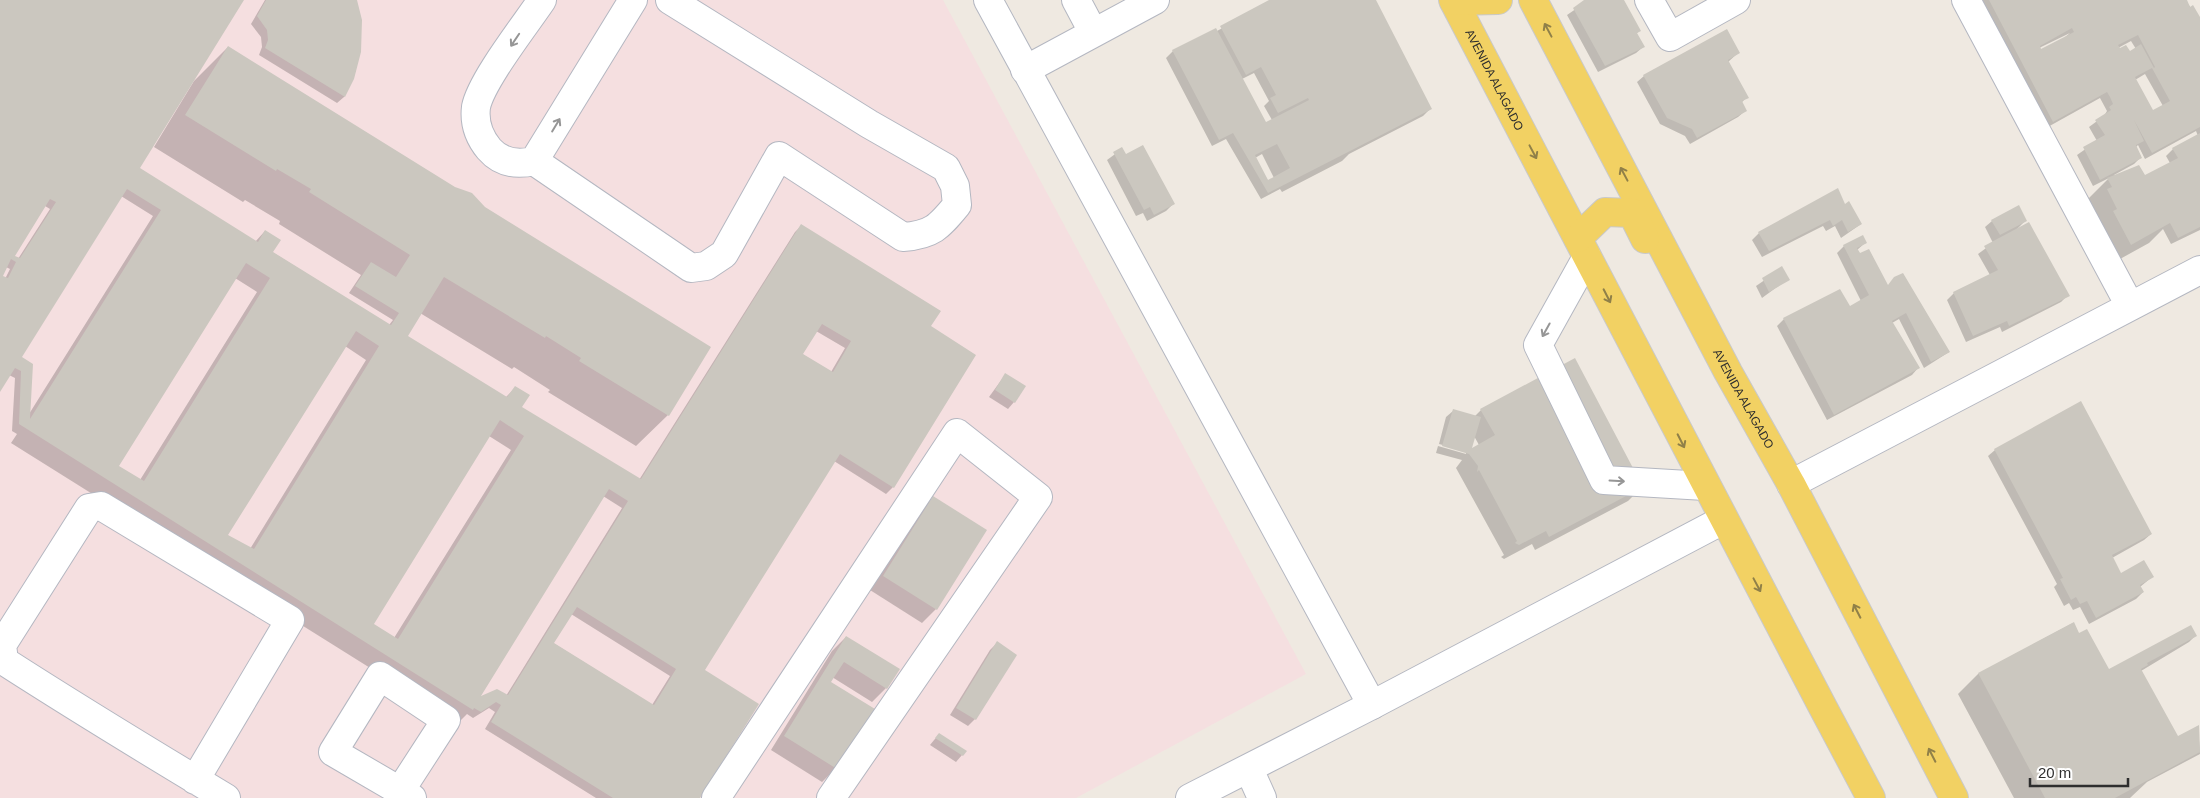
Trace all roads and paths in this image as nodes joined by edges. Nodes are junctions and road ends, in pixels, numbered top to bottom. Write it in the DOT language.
graph roads {
  1 [pos="542,0"];
  2 [pos="633,0"];
  3 [pos="670,0"];
  4 [pos="988,0"];
  5 [pos="1076,0"];
  6 [pos="1155,0"];
  7 [pos="1498,0"];
  8 [pos="1533,0"];
  9 [pos="1649,0"];
  10 [pos="1736,0"];
  11 [pos="1966,0"];
  12 [pos="1454,1"];
  13 [pos="1093,32"];
  14 [pos="1025,70"];
  15 [pos="534,161"];
  16 [pos="1583,248"];
  17 [pos="2200,270"];
  18 [pos="2130,306"];
  19 [pos="1728,372"];
  20 [pos="1792,484"];
  21 [pos="1705,486"];
  22 [pos="1723,520"];
  23 [pos="1372,705"];
  24 [pos="1249,769"];
  25 [pos="195,780"];
  26 [pos="226,798"];
  27 [pos="716,798"];
  28 [pos="832,798"];
  29 [pos="1190,798"];
  30 [pos="1262,798"];
  31 [pos="1871,798"];
  32 [pos="1954,798"];
  1 -- 15 [label="street, one-way"];
  15 -- 2 [label="street, one-way"];
  3 -- 15 [label="street"];
  4 -- 14 [label="street"];
  5 -- 13 [label="street"];
  6 -- 13 [label="street"];
  7 -- 12 [label="main road"];
  19 -- 8 [label="main road, AVENIDA ALAGADO, one-way"];
  9 -- 10 [label="street"];
  11 -- 18 [label="street"];
  12 -- 16 [label="main road, AVENIDA ALAGADO, one-way"];
  13 -- 14 [label="street"];
  14 -- 23 [label="street"];
  16 -- 19 [label="main road"];
  16 -- 21 [label="main road, AVENIDA ALAGADO, one-way"];
  16 -- 21 [label="street, one-way"];
  17 -- 18 [label="street"];
  18 -- 20 [label="street"];
  19 -- 20 [label="main road, AVENIDA ALAGADO"];
  32 -- 20 [label="main road, AVENIDA ALAGADO, one-way"];
  21 -- 22 [label="main road, AVENIDA ALAGADO"];
  22 -- 23 [label="street"];
  22 -- 31 [label="main road, AVENIDA ALAGADO, one-way"];
  23 -- 24 [label="street"];
  24 -- 29 [label="street"];
  24 -- 30 [label="street"];
  25 -- 25 [label="street"];
  25 -- 26 [label="street"];
  27 -- 28 [label="street"];
}
